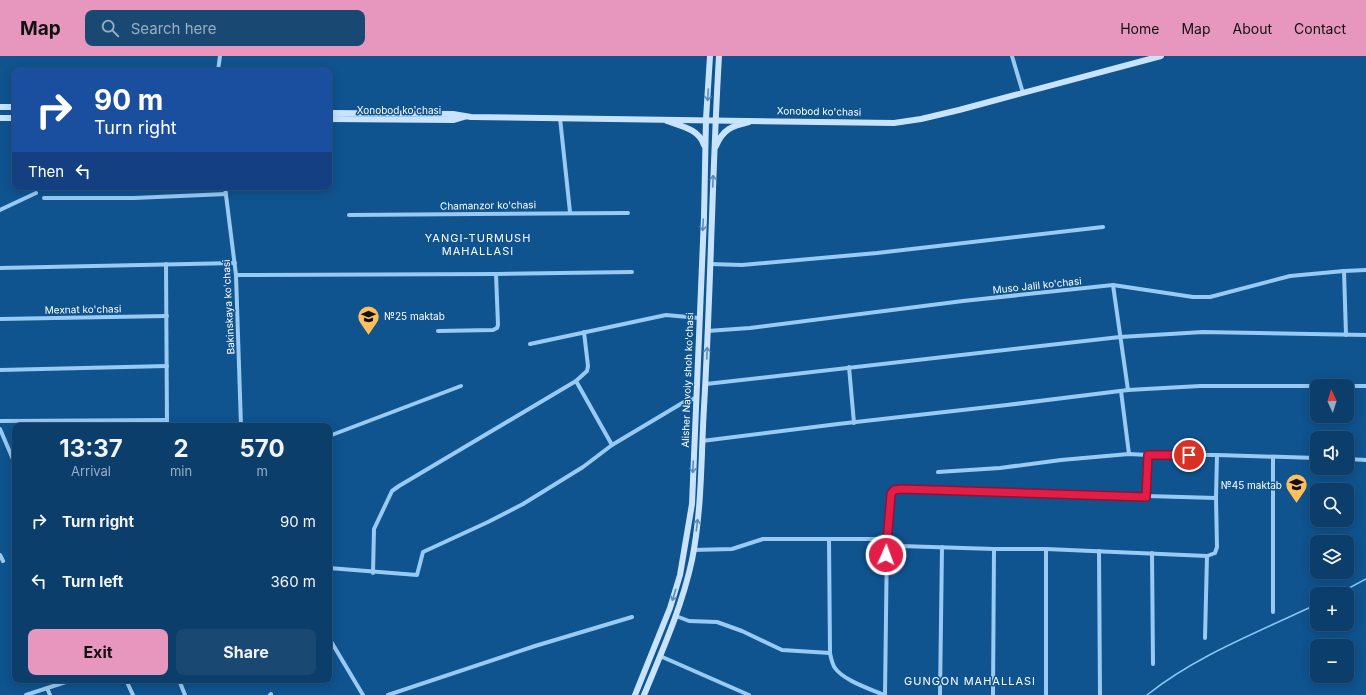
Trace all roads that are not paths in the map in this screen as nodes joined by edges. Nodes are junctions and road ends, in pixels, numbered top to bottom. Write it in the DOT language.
graph roads {
  1 [pos="220,56"];
  2 [pos="710,56"];
  3 [pos="719,56"];
  4 [pos="1012,56"];
  5 [pos="1161,56"];
  6 [pos="1141,58"];
  7 [pos="218,68"];
  8 [pos="1023,94"];
  9 [pos="0,107"];
  10 [pos="12,108"];
  11 [pos="332,113"];
  12 [pos="468,117"];
  13 [pos="0,118"];
  14 [pos="12,118"];
  15 [pos="560,118"];
  16 [pos="332,119"];
  17 [pos="661,119"];
  18 [pos="706,119"];
  19 [pos="715,119"];
  20 [pos="756,120"];
  21 [pos="706,150"];
  22 [pos="714,151"];
  23 [pos="225,190"];
  24 [pos="36,193"];
  25 [pos="226,194"];
  26 [pos="44,198"];
  27 [pos="0,210"];
  28 [pos="570,212"];
  29 [pos="628,213"];
  30 [pos="349,215"];
  31 [pos="1103,227"];
  32 [pos="235,263"];
  33 [pos="166,264"];
  34 [pos="710,264"];
  35 [pos="0,268"];
  36 [pos="1366,270"];
  37 [pos="1344,271"];
  38 [pos="632,272"];
  39 [pos="496,274"];
  40 [pos="236,275"];
  41 [pos="1113,285"];
  42 [pos="167,316"];
  43 [pos="699,318"];
  44 [pos="0,319"];
  45 [pos="438,331"];
  46 [pos="708,331"];
  47 [pos="584,332"];
  48 [pos="1346,335"];
  49 [pos="1366,335"];
  50 [pos="1120,337"];
  51 [pos="530,344"];
  52 [pos="167,366"];
  53 [pos="849,367"];
  54 [pos="697,369"];
  55 [pos="0,370"];
  56 [pos="706,370"];
  57 [pos="576,381"];
  58 [pos="706,384"];
  59 [pos="461,386"];
  60 [pos="1366,386"];
  61 [pos="1128,390"];
  62 [pos="1121,391"];
  63 [pos="696,398"];
  64 [pos="167,420"];
  65 [pos="0,421"];
  66 [pos="241,423"];
  67 [pos="854,423"];
  68 [pos="0,429"];
  69 [pos="332,435"];
  70 [pos="702,441"];
  71 [pos="612,445"];
  72 [pos="1129,454"];
  73 [pos="1148,455"];
  74 [pos="1217,455"];
  75 [pos="12,457"];
  76 [pos="1273,457"];
  77 [pos="1310,458"];
  78 [pos="1354,459"];
  79 [pos="1366,460"];
  80 [pos="938,472"];
  81 [pos="1146,497"];
  82 [pos="1216,498"];
  83 [pos="829,539"];
  84 [pos="887,540"];
  85 [pos="942,547"];
  86 [pos="994,549"];
  87 [pos="1046,549"];
  88 [pos="693,550"];
  89 [pos="1099,551"];
  90 [pos="1152,553"];
  91 [pos="0,555"];
  92 [pos="1207,556"];
  93 [pos="3,561"];
  94 [pos="332,568"];
  95 [pos="373,573"];
  96 [pos="1273,612"];
  97 [pos="676,616"];
  98 [pos="632,617"];
  99 [pos="1205,638"];
  100 [pos="332,643"];
  101 [pos="830,653"];
  102 [pos="660,656"];
  103 [pos="1153,664"];
  104 [pos="63,683"];
  105 [pos="127,683"];
  106 [pos="180,683"];
  107 [pos="47,688"];
  108 [pos="26,695"];
  109 [pos="50,695"];
  110 [pos="133,695"];
  111 [pos="185,695"];
  112 [pos="363,695"];
  113 [pos="388,695"];
  114 [pos="635,695"];
  115 [pos="644,695"];
  116 [pos="749,695"];
  117 [pos="884,695"];
  118 [pos="940,695"];
  119 [pos="993,695"];
  120 [pos="1046,695"];
  121 [pos="1100,695"];
  1 -- 7 [label="street"];
  2 -- 18 [label="main road, Alisher Navoiy shoh ko'chasi, one-way"];
  3 -- 19 [label="main road, Alisher Navoiy shoh ko'chasi"];
  4 -- 8 [label="street"];
  5 -- 6 [label="main road, Xonobod ko'chasi"];
  6 -- 8 [label="main road, Xonobod ko'chasi"];
  8 -- 20 [label="main road, Xonobod ko'chasi"];
  9 -- 10 [label="main road"];
  11 -- 12 [label="main road, Xonobod ko'chasi"];
  12 -- 15 [label="main road, Xonobod ko'chasi"];
  12 -- 16 [label="main road, Xonobod ko'chasi"];
  13 -- 14 [label="main road"];
  15 -- 17 [label="main road, Xonobod ko'chasi"];
  15 -- 28 [label="street"];
  17 -- 18 [label="main road, Xonobod ko'chasi"];
  17 -- 21 [label="main road"];
  18 -- 19 [label="main road, Xonobod ko'chasi"];
  18 -- 21 [label="main road, Alisher Navoiy shoh ko'chasi"];
  19 -- 20 [label="main road, Xonobod ko'chasi"];
  19 -- 22 [label="main road, Alisher Navoiy shoh ko'chasi"];
  20 -- 22 [label="main road"];
  21 -- 43 [label="main road, Alisher Navoiy shoh ko'chasi, one-way"];
  34 -- 22 [label="main road, Alisher Navoiy shoh ko'chasi, one-way"];
  23 -- 25 [label="street, Bakinskaya ko'chasi"];
  24 -- 27 [label="street"];
  25 -- 26 [label="street"];
  25 -- 32 [label="street, Bakinskaya ko'chasi"];
  28 -- 29 [label="street, Chamanzor ko'chasi"];
  28 -- 30 [label="street, Chamanzor ko'chasi"];
  31 -- 34 [label="street"];
  32 -- 33 [label="street"];
  32 -- 40 [label="street, Bakinskaya ko'chasi"];
  33 -- 35 [label="street"];
  33 -- 42 [label="street"];
  34 -- 46 [label="main road, Alisher Navoiy shoh ko'chasi"];
  36 -- 37 [label="street, Muso Jalil ko'chasi"];
  37 -- 41 [label="street, Muso Jalil ko'chasi"];
  37 -- 48 [label="street"];
  38 -- 39 [label="street"];
  39 -- 40 [label="street"];
  39 -- 45 [label="street"];
  40 -- 66 [label="street, Bakinskaya ko'chasi"];
  41 -- 46 [label="street, Muso Jalil ko'chasi"];
  41 -- 50 [label="street"];
  42 -- 44 [label="street, Mexnat ko'chasi"];
  42 -- 52 [label="street"];
  43 -- 47 [label="street"];
  43 -- 54 [label="main road, Alisher Navoiy shoh ko'chasi"];
  56 -- 46 [label="main road, Alisher Navoiy shoh ko'chasi, one-way"];
  47 -- 51 [label="street"];
  47 -- 57 [label="street"];
  48 -- 49 [label="street"];
  48 -- 50 [label="street"];
  50 -- 53 [label="street"];
  50 -- 61 [label="street"];
  52 -- 55 [label="street"];
  52 -- 64 [label="street"];
  53 -- 58 [label="street"];
  53 -- 67 [label="street"];
  54 -- 56 [label="main road"];
  54 -- 63 [label="main road, Alisher Navoiy shoh ko'chasi"];
  56 -- 58 [label="main road, Alisher Navoiy shoh ko'chasi"];
  57 -- 71 [label="street"];
  57 -- 95 [label="street"];
  58 -- 70 [label="main road, Alisher Navoiy shoh ko'chasi"];
  59 -- 69 [label="street"];
  60 -- 61 [label="street"];
  61 -- 62 [label="street"];
  62 -- 67 [label="street"];
  62 -- 72 [label="street"];
  63 -- 71 [label="street"];
  63 -- 114 [label="main road, Alisher Navoiy shoh ko'chasi, one-way"];
  64 -- 65 [label="street"];
  67 -- 70 [label="street"];
  68 -- 75 [label="street"];
  88 -- 70 [label="main road, Alisher Navoiy shoh ko'chasi, one-way"];
  71 -- 95 [label="street"];
  72 -- 73 [label="street"];
  72 -- 80 [label="street"];
  73 -- 74 [label="street"];
  73 -- 81 [label="street"];
  74 -- 76 [label="street"];
  74 -- 82 [label="street"];
  76 -- 77 [label="street"];
  76 -- 96 [label="street"];
  78 -- 79 [label="street"];
  81 -- 82 [label="street"];
  81 -- 84 [label="street"];
  82 -- 92 [label="street"];
  83 -- 84 [label="street"];
  83 -- 88 [label="street"];
  83 -- 101 [label="street"];
  84 -- 85 [label="street"];
  84 -- 117 [label="street"];
  85 -- 86 [label="street"];
  85 -- 118 [label="street"];
  86 -- 87 [label="street"];
  86 -- 119 [label="street"];
  87 -- 89 [label="street"];
  87 -- 120 [label="street"];
  88 -- 97 [label="main road, Alisher Navoiy shoh ko'chasi"];
  89 -- 90 [label="street"];
  89 -- 121 [label="street"];
  90 -- 92 [label="street"];
  90 -- 103 [label="street"];
  91 -- 93 [label="street"];
  92 -- 99 [label="street"];
  94 -- 95 [label="street"];
  97 -- 101 [label="street"];
  97 -- 102 [label="main road, Alisher Navoiy shoh ko'chasi"];
  98 -- 113 [label="street"];
  100 -- 112 [label="street"];
  101 -- 117 [label="street"];
  102 -- 115 [label="main road, Alisher Navoiy shoh ko'chasi"];
  102 -- 116 [label="street"];
  104 -- 107 [label="street"];
  105 -- 110 [label="street"];
  106 -- 111 [label="street"];
  107 -- 108 [label="street"];
  107 -- 109 [label="street"];
}
